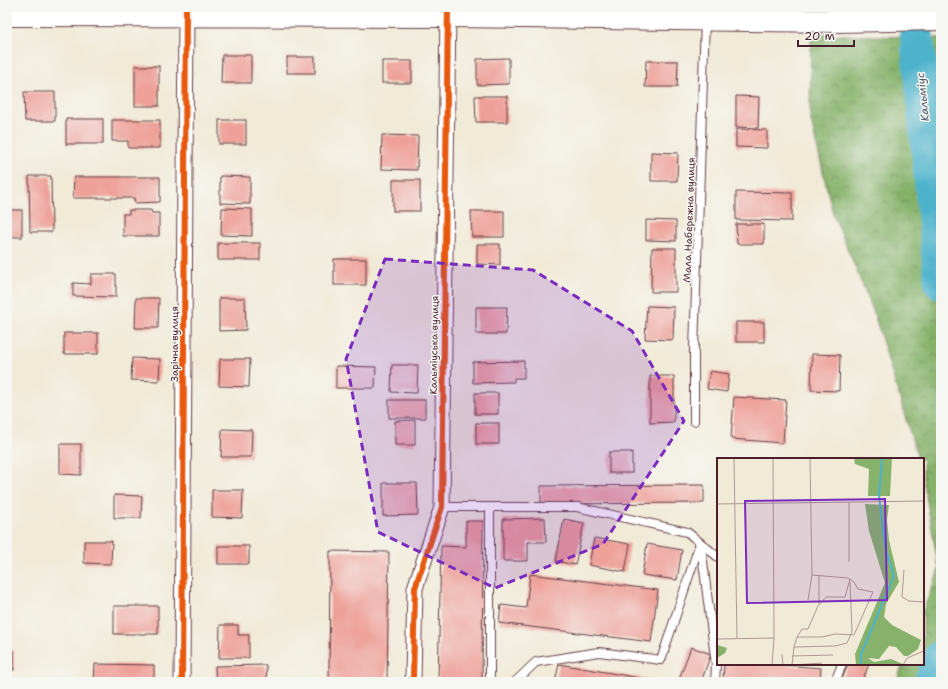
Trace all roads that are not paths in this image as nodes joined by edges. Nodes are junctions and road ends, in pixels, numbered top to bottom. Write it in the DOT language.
graph roads {
  1 [pos="186,11"];
  2 [pos="448,12"];
  3 [pos="7,15"];
  4 [pos="941,19"];
  5 [pos="706,20"];
  6 [pos="694,421"];
  7 [pos="442,507"];
  8 [pos="490,507"];
  9 [pos="700,543"];
  10 [pos="717,556"];
  11 [pos="842,665"];
  12 [pos="413,678"];
  13 [pos="182,682"];
  14 [pos="490,682"];
  15 [pos="515,682"];
  16 [pos="715,682"];
  17 [pos="835,682"];
  1 -- 2 [label="main road"];
  1 -- 3 [label="main road"];
  1 -- 13 [label="street, Зарічна вулиця"];
  2 -- 5 [label="main road"];
  2 -- 7 [label="street, Кальміуська вулиця"];
  4 -- 5 [label="main road"];
  5 -- 6 [label="lane, Мала Набережна вулиця"];
  7 -- 8 [label="lane"];
  7 -- 12 [label="street, Кальміуська вулиця"];
  8 -- 9 [label="lane"];
  8 -- 14 [label="lane"];
  9 -- 10 [label="lane"];
  9 -- 15 [label="lane"];
  9 -- 16 [label="lane"];
  11 -- 17 [label="lane"];
}
